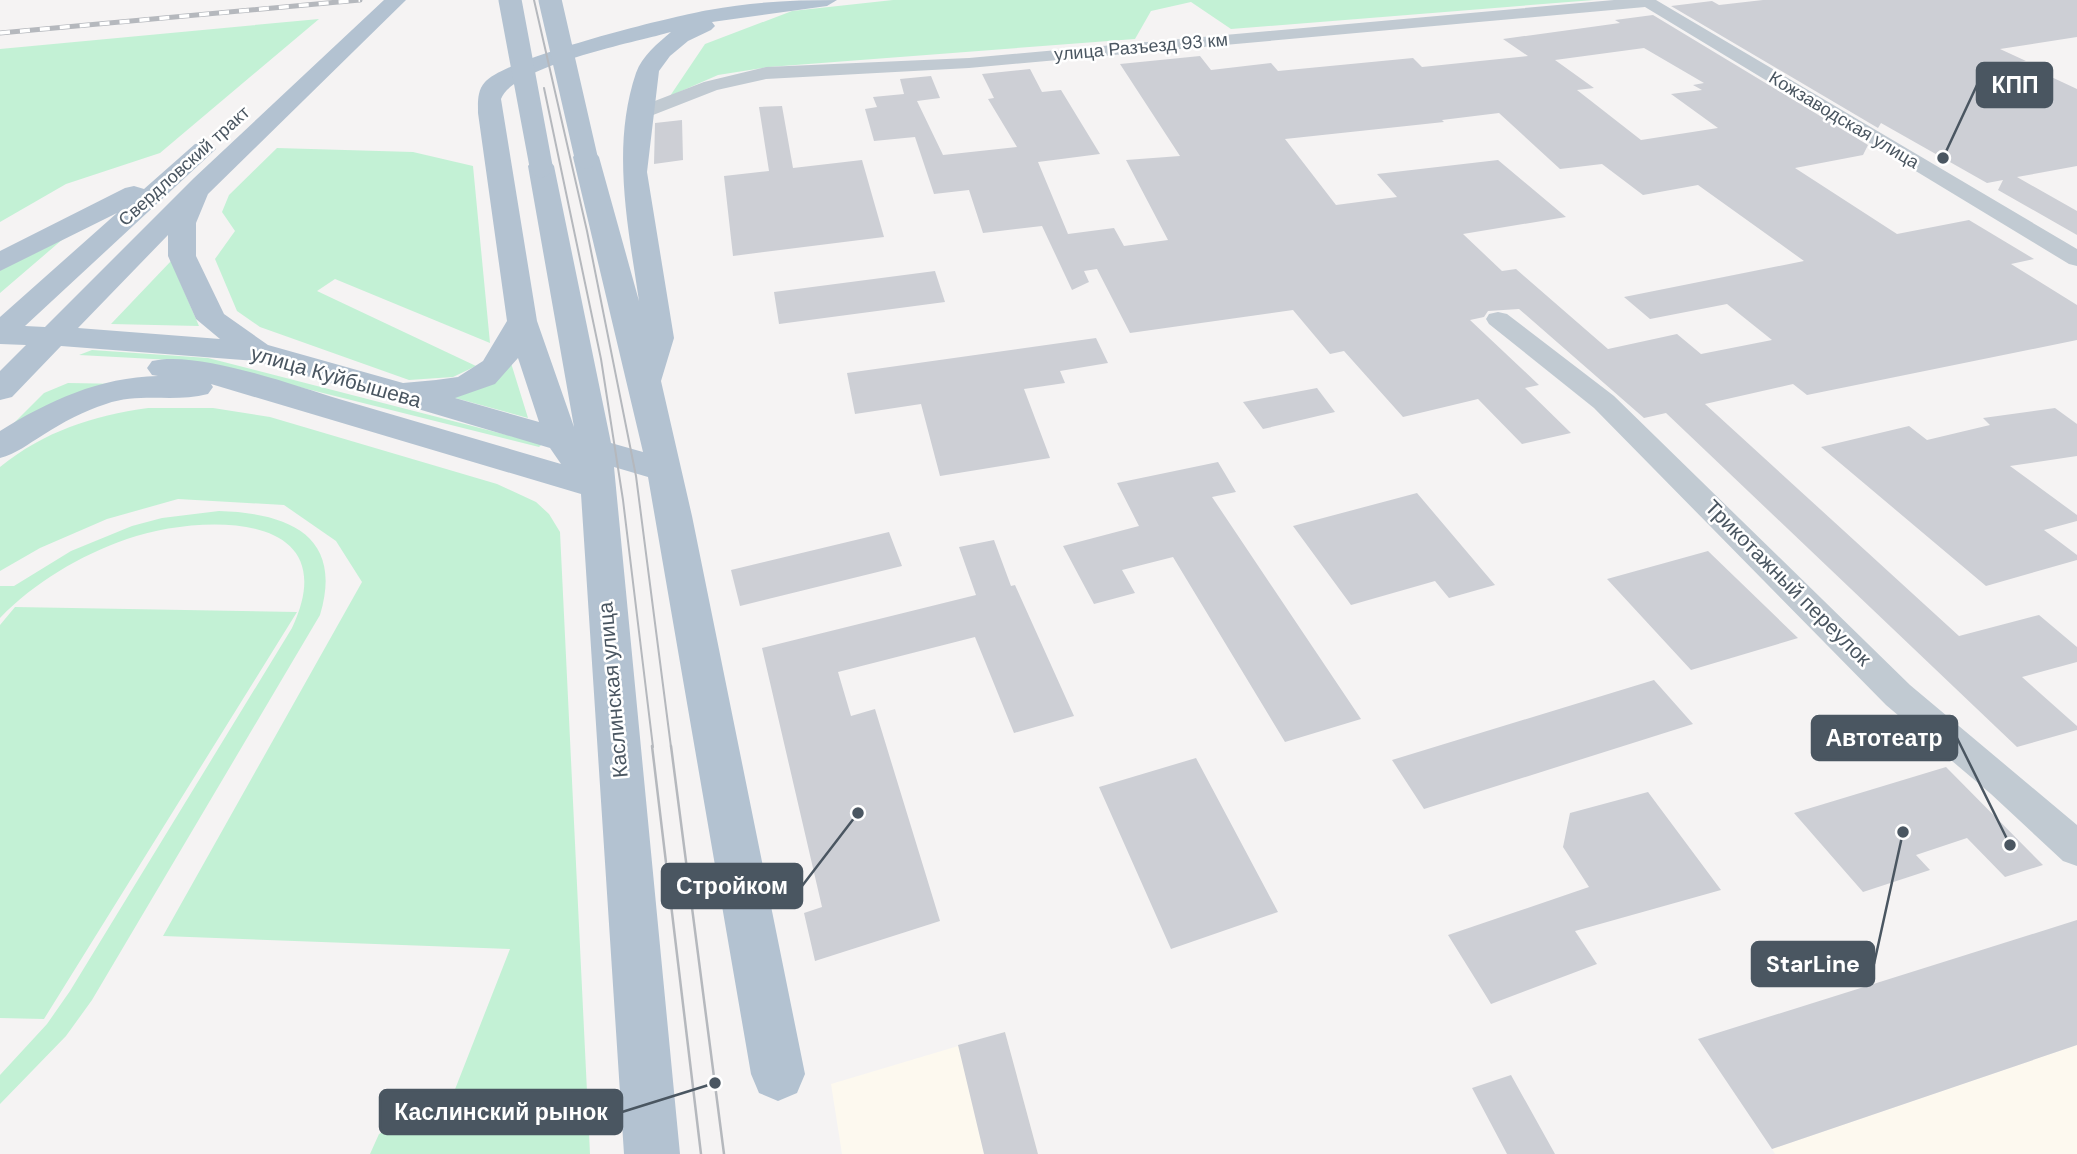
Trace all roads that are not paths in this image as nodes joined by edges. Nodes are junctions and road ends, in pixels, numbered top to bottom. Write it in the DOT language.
graph roads {
  1 [pos="370,0"];
  2 [pos="396,0"];
  3 [pos="510,0"];
  4 [pos="550,0"];
  5 [pos="827,0"];
  6 [pos="1648,2"];
  7 [pos="780,6"];
  8 [pos="597,45"];
  9 [pos="314,49"];
  10 [pos="648,71"];
  11 [pos="641,113"];
  12 [pos="223,131"];
  13 [pos="193,176"];
  14 [pos="2077,259"];
  15 [pos="0,262"];
  16 [pos="1498,319"];
  17 [pos="522,321"];
  18 [pos="0,334"];
  19 [pos="55,337"];
  20 [pos="259,352"];
  21 [pos="15,360"];
  22 [pos="645,383"];
  23 [pos="259,386"];
  24 [pos="373,387"];
  25 [pos="0,390"];
  26 [pos="561,439"];
  27 [pos="0,447"];
  28 [pos="595,468"];
  29 [pos="664,470"];
  30 [pos="2077,849"];
  31 [pos="778,1074"];
  32 [pos="652,1154"];
  1 -- 9 [label="main road"];
  2 -- 13 [label="main road, Свердловский тракт"];
  3 -- 28 [label="main road, Каслинская улица, bridge"];
  4 -- 22 [label="main road, bridge"];
  5 -- 7 [label="main road"];
  6 -- 11 [label="street, улица Разъезд 93 км"];
  6 -- 14 [label="street, Кожзаводская улица"];
  7 -- 8 [label="main road"];
  7 -- 10 [label="main road"];
  8 -- 10 [label="main road"];
  8 -- 17 [label="main road"];
  10 -- 11 [label="main road"];
  11 -- 22 [label="main road"];
  12 -- 13 [label="main road, Свердловский тракт"];
  13 -- 15 [label="main road"];
  13 -- 18 [label="main road, Свердловский тракт"];
  13 -- 19 [label="main road, Свердловский тракт"];
  13 -- 20 [label="main road"];
  16 -- 30 [label="street, Трикотажный переулок"];
  17 -- 24 [label="main road"];
  17 -- 26 [label="main road"];
  18 -- 19 [label="main road, улица Куйбышева"];
  19 -- 20 [label="main road, улица Куйбышева"];
  19 -- 21 [label="main road, Свердловский тракт"];
  20 -- 24 [label="main road, улица Куйбышева"];
  21 -- 23 [label="main road, улица Куйбышева"];
  21 -- 25 [label="main road, Свердловский тракт"];
  22 -- 29 [label="main road"];
  23 -- 27 [label="main road"];
  23 -- 28 [label="main road, улица Куйбышева"];
  24 -- 26 [label="main road, улица Куйбышева"];
  26 -- 28 [label="main road"];
  28 -- 29 [label="main road"];
  28 -- 32 [label="main road, Каслинская улица"];
  29 -- 31 [label="main road"];
}
